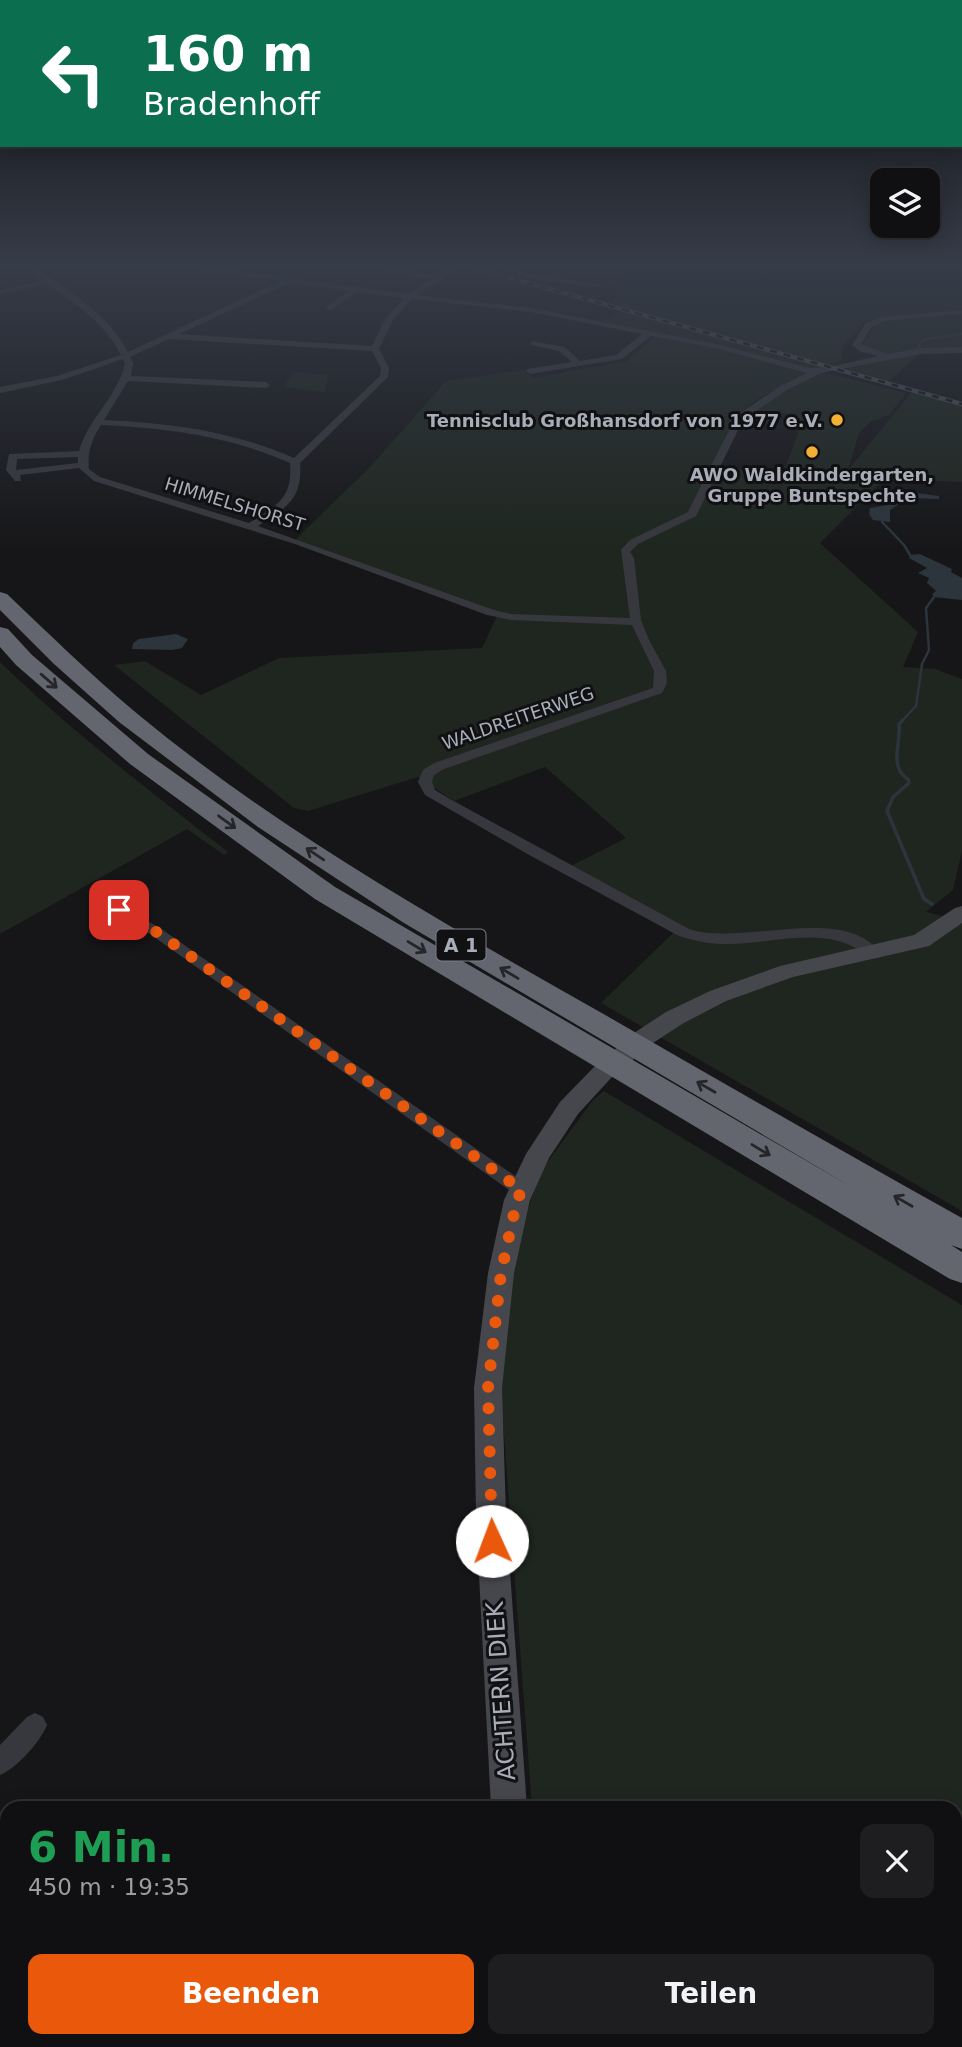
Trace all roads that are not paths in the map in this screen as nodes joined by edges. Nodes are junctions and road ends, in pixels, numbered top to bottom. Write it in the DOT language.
graph roads {
  1 [pos="114,360"];
  2 [pos="127,360"];
  3 [pos="381,360"];
  4 [pos="574,360"];
  5 [pos="605,360"];
  6 [pos="762,360"];
  7 [pos="872,360"];
  8 [pos="579,364"];
  9 [pos="820,370"];
  10 [pos="530,371"];
  11 [pos="125,378"];
  12 [pos="0,381"];
  13 [pos="266,385"];
  14 [pos="15,387"];
  15 [pos="0,390"];
  16 [pos="0,404"];
  17 [pos="99,422"];
  18 [pos="32,441"];
  19 [pos="25,455"];
  20 [pos="83,459"];
  21 [pos="295,462"];
  22 [pos="250,527"];
  23 [pos="0,598"];
  24 [pos="634,622"];
  25 [pos="0,634"];
  26 [pos="119,910"];
  27 [pos="962,913"];
  28 [pos="874,954"];
  29 [pos="522,1190"];
  30 [pos="962,1235"];
  31 [pos="962,1269"];
  32 [pos="36,1725"];
  33 [pos="0,1763"];
  34 [pos="509,1801"];
  1 -- 14 [label="street"];
  2 -- 11 [label="street"];
  3 -- 21 [label="street"];
  4 -- 8 [label="street"];
  5 -- 8 [label="street"];
  6 -- 9 [label="street"];
  7 -- 9 [label="street"];
  8 -- 10 [label="street"];
  9 -- 24 [label="street, WALDREITERWEG"];
  11 -- 13 [label="street"];
  11 -- 17 [label="street"];
  12 -- 14 [label="street"];
  14 -- 15 [label="street"];
  14 -- 16 [label="street"];
  17 -- 20 [label="street"];
  17 -- 21 [label="street"];
  18 -- 19 [label="street"];
  19 -- 20 [label="street"];
  19 -- 20 [label="street"];
  20 -- 22 [label="street, HIMMELSHORST"];
  21 -- 22 [label="street"];
  22 -- 24 [label="street, HIMMELSHORST"];
  30 -- 23 [label="highway, A 1, one-way"];
  24 -- 28 [label="street, WALDREITERWEG"];
  25 -- 31 [label="highway, A 1, one-way"];
  26 -- 29 [label="street"];
  27 -- 28 [label="main road, ACHTERN DIEK"];
  28 -- 29 [label="main road, ACHTERN DIEK"];
  29 -- 34 [label="main road, ACHTERN DIEK"];
  32 -- 33 [label="street"];
}
